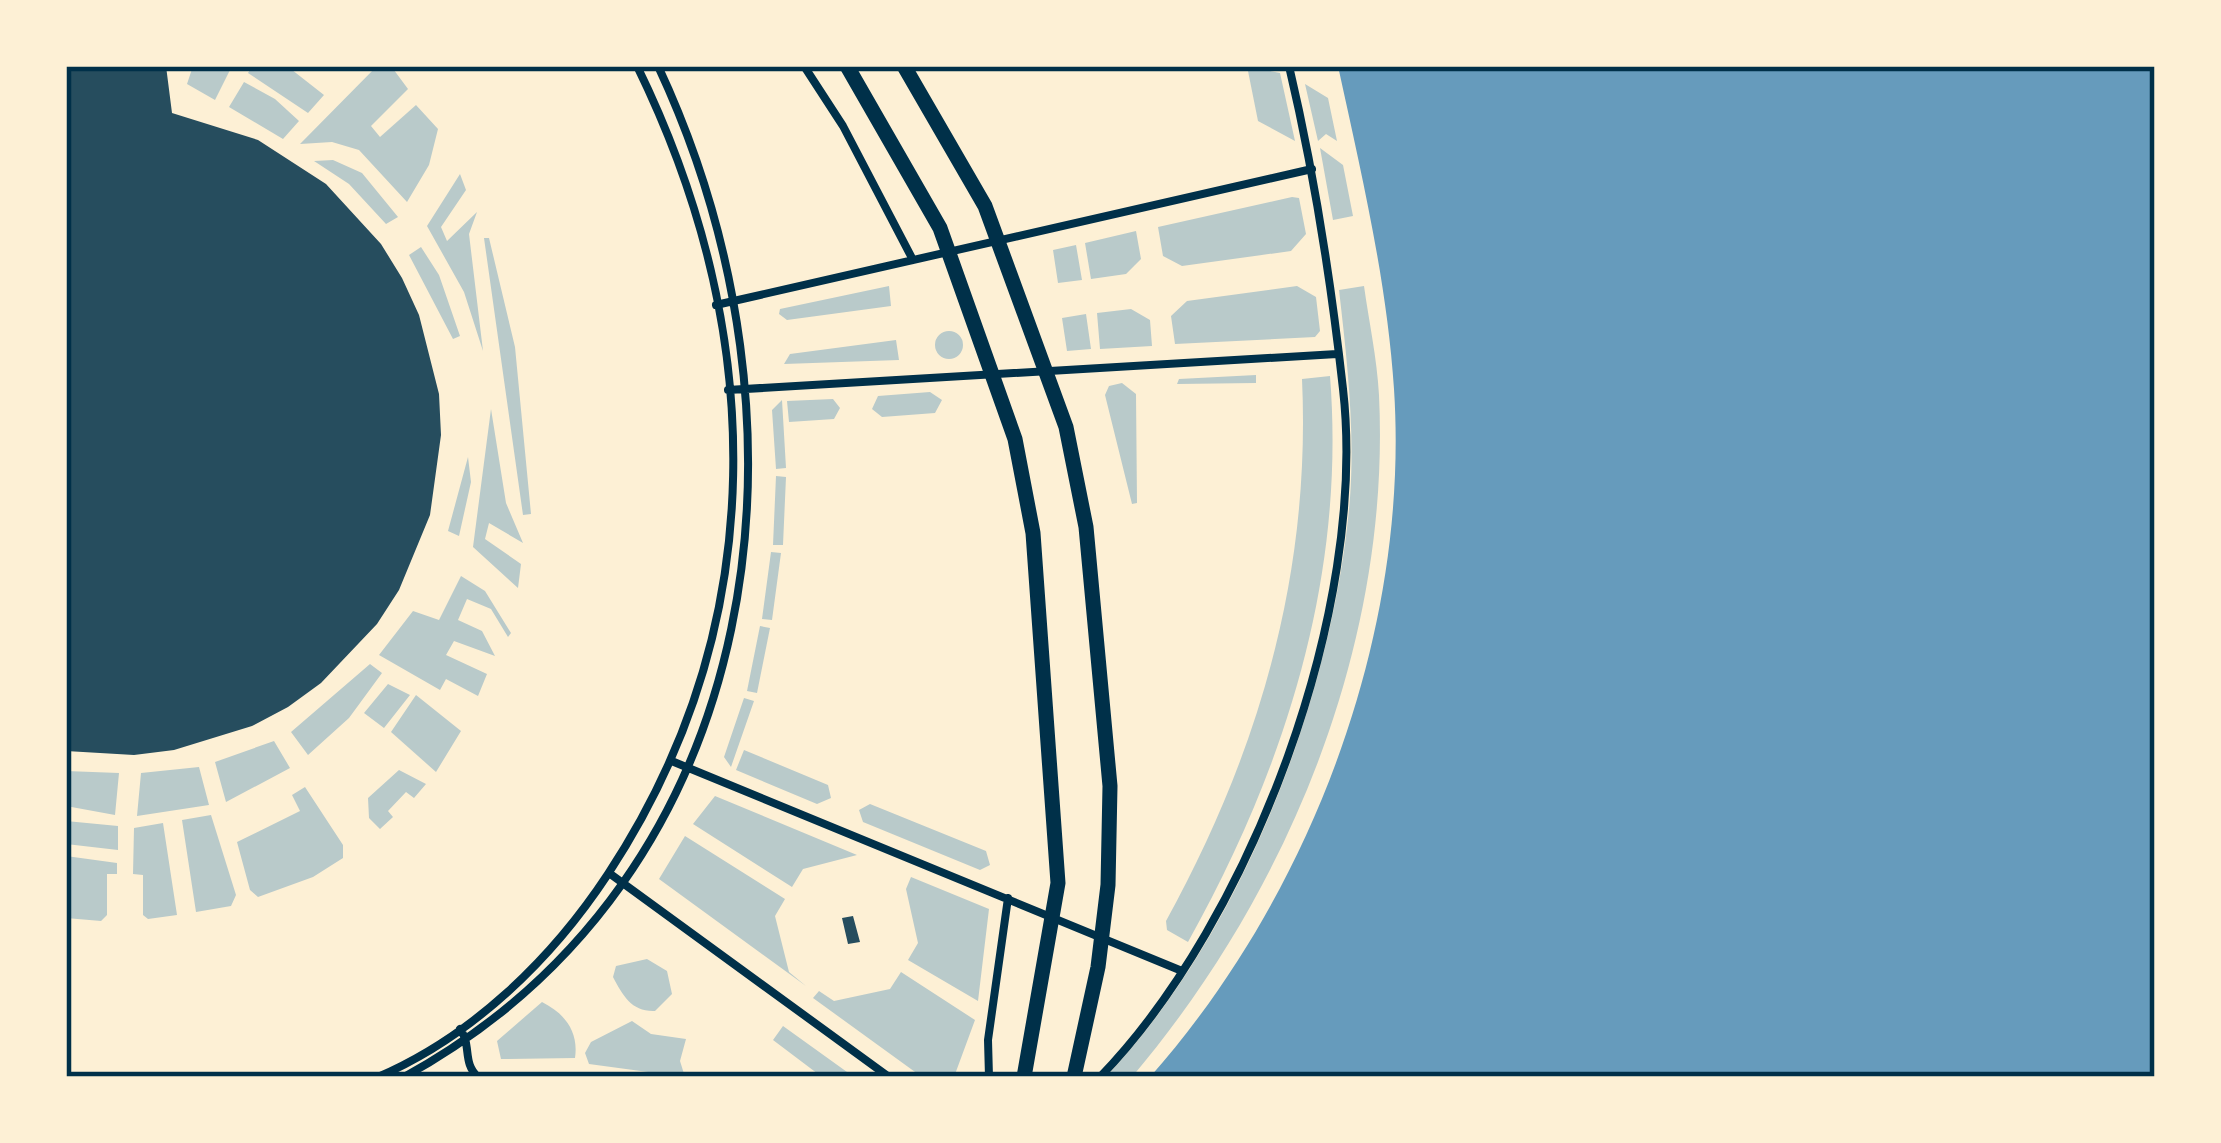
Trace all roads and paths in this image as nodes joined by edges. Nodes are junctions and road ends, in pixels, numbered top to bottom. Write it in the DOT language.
graph roads {
  1 [pos="638,66"];
  2 [pos="658,66"];
  3 [pos="804,66"];
  4 [pos="847,66"];
  5 [pos="904,66"];
  6 [pos="1289,66"];
  7 [pos="1312,169"];
  8 [pos="913,260"];
  9 [pos="733,301"];
  10 [pos="716,305"];
  11 [pos="1337,354"];
  12 [pos="744,387"];
  13 [pos="728,390"];
  14 [pos="674,762"];
  15 [pos="689,769"];
  16 [pos="608,873"];
  17 [pos="624,884"];
  18 [pos="1008,898"];
  19 [pos="1182,970"];
  20 [pos="460,1029"];
  21 [pos="468,1040"];
  22 [pos="379,1077"];
  23 [pos="404,1077"];
  24 [pos="478,1077"];
  25 [pos="889,1077"];
  26 [pos="989,1077"];
  27 [pos="1024,1077"];
  28 [pos="1074,1077"];
  29 [pos="1100,1077"];
  1 -- 10 [label="street"];
  2 -- 9 [label="street"];
  3 -- 8 [label="street"];
  4 -- 27 [label="highway"];
  5 -- 28 [label="highway"];
  6 -- 7 [label="street"];
  7 -- 8 [label="street"];
  7 -- 11 [label="street"];
  8 -- 9 [label="street"];
  9 -- 10 [label="street"];
  9 -- 12 [label="street"];
  10 -- 13 [label="street"];
  11 -- 12 [label="street"];
  11 -- 19 [label="street"];
  12 -- 13 [label="street"];
  12 -- 15 [label="street"];
  13 -- 14 [label="street"];
  14 -- 15 [label="street"];
  14 -- 16 [label="street"];
  15 -- 17 [label="street"];
  15 -- 18 [label="street"];
  16 -- 17 [label="street"];
  16 -- 20 [label="street"];
  17 -- 21 [label="street"];
  17 -- 25 [label="street"];
  18 -- 19 [label="street"];
  18 -- 26 [label="street"];
  19 -- 29 [label="street"];
  20 -- 21 [label="street"];
  20 -- 22 [label="street"];
  21 -- 23 [label="street"];
  21 -- 24 [label="street"];
}
